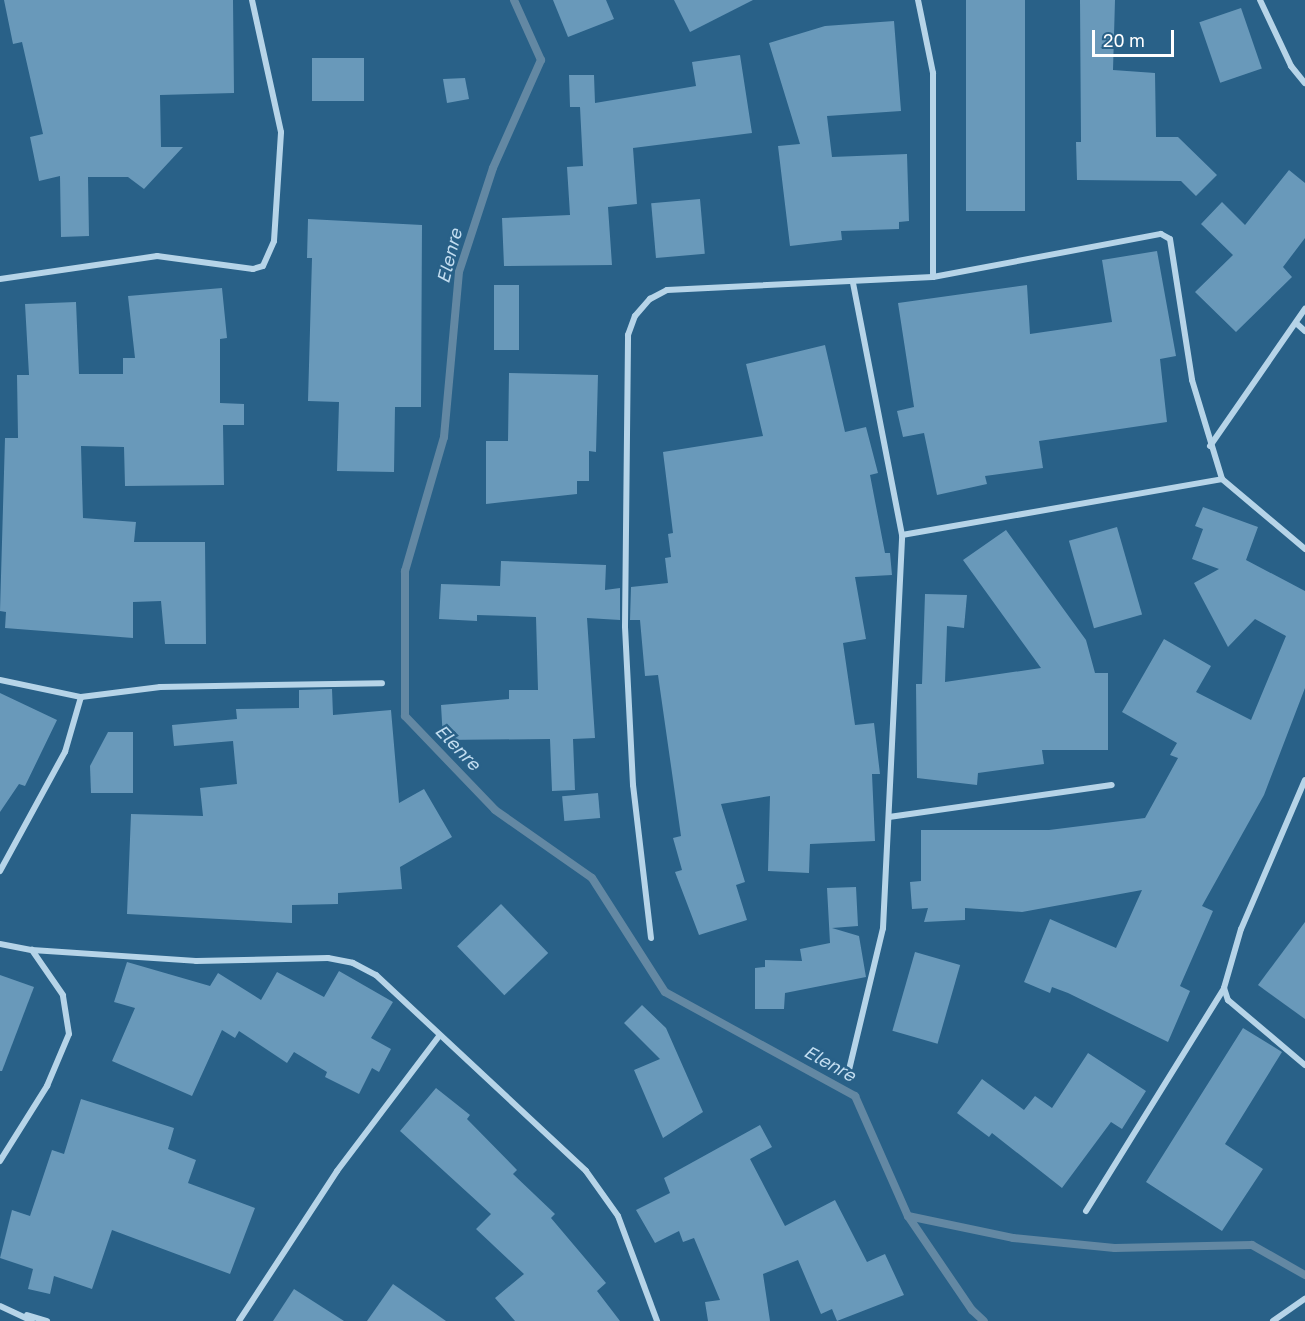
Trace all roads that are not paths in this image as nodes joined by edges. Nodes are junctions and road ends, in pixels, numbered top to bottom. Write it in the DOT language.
graph roads {
  1 [pos="252,0"];
  2 [pos="918,0"];
  3 [pos="1260,0"];
  4 [pos="1305,83"];
  5 [pos="933,277"];
  6 [pos="0,279"];
  7 [pos="853,284"];
  8 [pos="1305,309"];
  9 [pos="1296,323"];
  10 [pos="1305,331"];
  11 [pos="1210,446"];
  12 [pos="1222,479"];
  13 [pos="902,536"];
  14 [pos="1305,549"];
  15 [pos="0,680"];
  16 [pos="382,683"];
  17 [pos="81,697"];
  18 [pos="1305,780"];
  19 [pos="1112,785"];
  20 [pos="889,817"];
  21 [pos="0,871"];
  22 [pos="651,938"];
  23 [pos="0,944"];
  24 [pos="32,950"];
  25 [pos="1224,988"];
  26 [pos="439,1036"];
  27 [pos="1305,1065"];
  28 [pos="848,1074"];
  29 [pos="0,1161"];
  30 [pos="1086,1211"];
  31 [pos="1305,1299"];
  32 [pos="0,1306"];
  33 [pos="24,1314"];
  34 [pos="32,1321"];
  35 [pos="47,1321"];
  36 [pos="239,1321"];
  37 [pos="657,1321"];
  38 [pos="1274,1321"];
  1 -- 6 [label="street"];
  2 -- 5 [label="street"];
  3 -- 4 [label="street"];
  5 -- 7 [label="street"];
  5 -- 11 [label="street"];
  7 -- 13 [label="street"];
  7 -- 22 [label="street"];
  8 -- 9 [label="street"];
  9 -- 10 [label="street"];
  9 -- 11 [label="street"];
  11 -- 12 [label="street"];
  12 -- 13 [label="street"];
  12 -- 14 [label="street"];
  13 -- 20 [label="street"];
  15 -- 17 [label="street"];
  16 -- 17 [label="street"];
  17 -- 21 [label="street"];
  18 -- 25 [label="street"];
  19 -- 20 [label="street"];
  20 -- 28 [label="street"];
  23 -- 24 [label="street"];
  24 -- 26 [label="street"];
  24 -- 29 [label="street"];
  25 -- 27 [label="street"];
  25 -- 30 [label="street"];
  26 -- 36 [label="street"];
  26 -- 37 [label="street"];
  31 -- 38 [label="street"];
  32 -- 33 [label="street"];
  33 -- 34 [label="street"];
  33 -- 35 [label="street"];
}
